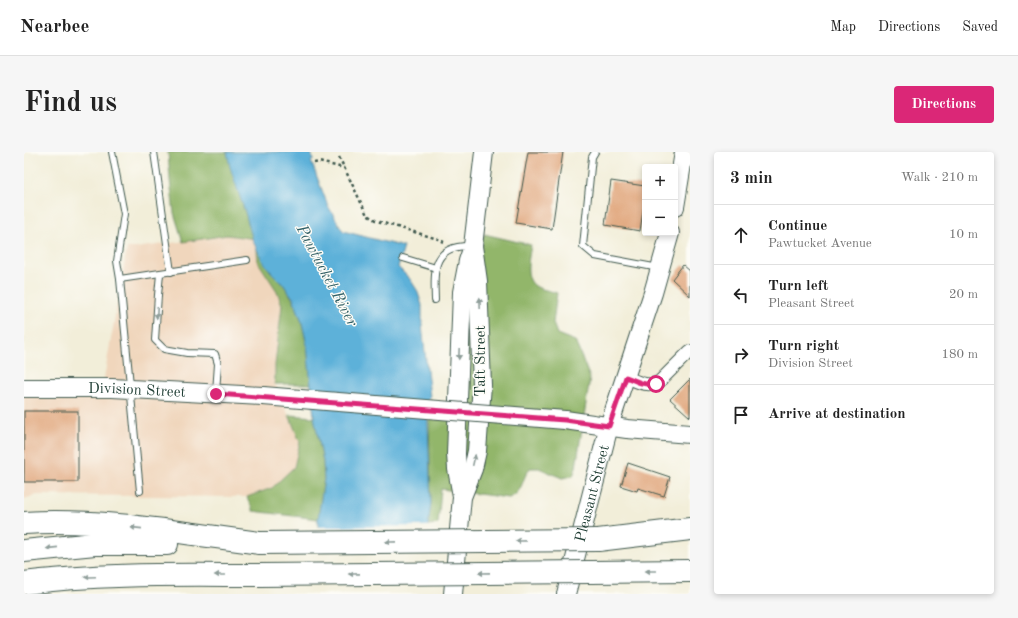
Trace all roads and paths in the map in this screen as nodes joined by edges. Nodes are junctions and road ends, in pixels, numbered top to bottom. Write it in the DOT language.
graph roads {
  1 [pos="112,152"];
  2 [pos="154,152"];
  3 [pos="484,152"];
  4 [pos="595,152"];
  5 [pos="684,152"];
  6 [pos="339,157"];
  7 [pos="314,163"];
  8 [pos="344,169"];
  9 [pos="676,200"];
  10 [pos="669,236"];
  11 [pos="473,246"];
  12 [pos="447,250"];
  13 [pos="403,258"];
  14 [pos="247,260"];
  15 [pos="436,268"];
  16 [pos="661,268"];
  17 [pos="171,272"];
  18 [pos="160,274"];
  19 [pos="120,280"];
  20 [pos="435,300"];
  21 [pos="690,352"];
  22 [pos="626,377"];
  23 [pos="24,388"];
  24 [pos="131,388"];
  25 [pos="216,394"];
  26 [pos="609,426"];
  27 [pos="457,430"];
  28 [pos="479,432"];
  29 [pos="690,434"];
  30 [pos="140,491"];
  31 [pos="462,497"];
  32 [pos="24,523"];
  33 [pos="690,529"];
  34 [pos="598,540"];
  35 [pos="690,542"];
  36 [pos="259,543"];
  37 [pos="24,551"];
  38 [pos="690,571"];
  39 [pos="24,583"];
  40 [pos="452,594"];
  41 [pos="566,594"];
  1 -- 19 [label="lane"];
  2 -- 17 [label="lane"];
  3 -- 11 [label="street, Taft Street"];
  4 -- 16 [label="lane"];
  5 -- 9 [label="street"];
  6 -- 8 [label="path"];
  7 -- 8 [label="path"];
  8 -- 12 [label="path"];
  10 -- 16 [label="street, Pleasant Street"];
  11 -- 12 [label="lane"];
  11 -- 27 [label="street, Taft Street, one-way"];
  28 -- 11 [label="street, Taft Street, one-way"];
  12 -- 15 [label="lane"];
  13 -- 15 [label="lane"];
  14 -- 17 [label="lane"];
  15 -- 20 [label="lane"];
  16 -- 22 [label="street, Pleasant Street"];
  17 -- 18 [label="lane"];
  18 -- 19 [label="lane"];
  18 -- 25 [label="lane, one-way"];
  19 -- 24 [label="lane"];
  21 -- 22 [label="street"];
  22 -- 26 [label="street, Pleasant Street"];
  23 -- 24 [label="street, Division Street"];
  24 -- 25 [label="street, Division Street"];
  24 -- 30 [label="lane"];
  25 -- 26 [label="street, Division Street, bridge"];
  26 -- 29 [label="street, Division Street"];
  26 -- 41 [label="street, Pleasant Street"];
  27 -- 28 [label="street"];
  27 -- 31 [label="street, Taft Street"];
  31 -- 28 [label="street, Taft Street, one-way"];
  31 -- 40 [label="street, Taft Street"];
  36 -- 32 [label="highway, one-way"];
  33 -- 34 [label="highway"];
  34 -- 35 [label="highway"];
  34 -- 36 [label="highway, one-way, bridge"];
  36 -- 37 [label="highway, one-way"];
  38 -- 39 [label="highway, one-way, bridge"];
}
